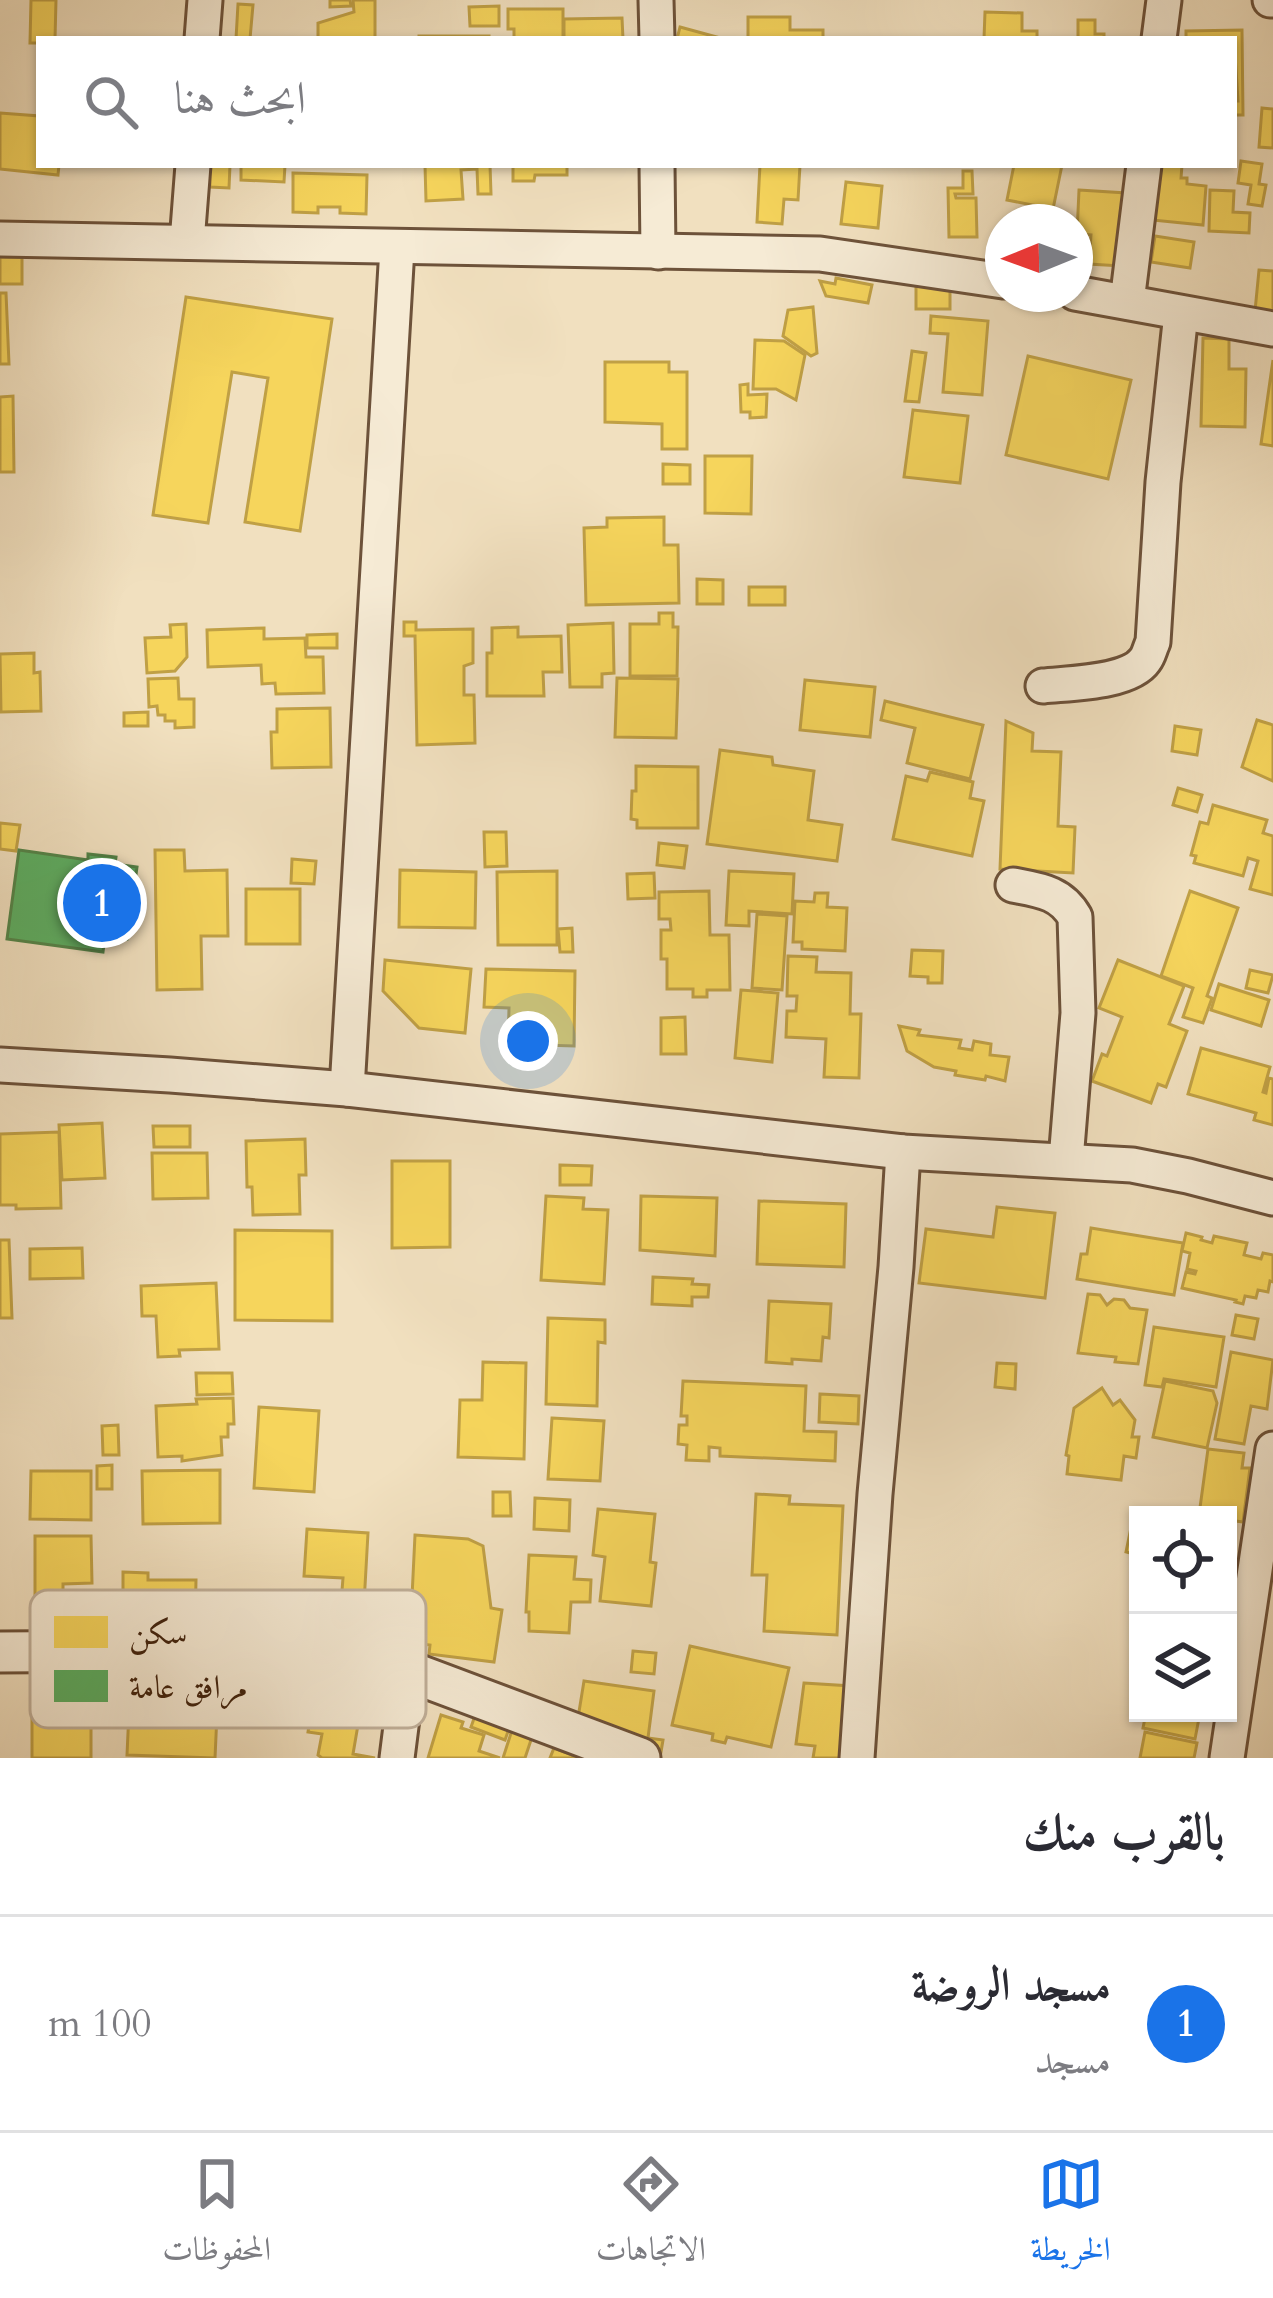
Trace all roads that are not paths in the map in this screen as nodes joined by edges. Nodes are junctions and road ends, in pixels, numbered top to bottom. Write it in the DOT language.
graph roads {
  1 [pos="205,0"];
  2 [pos="656,0"];
  3 [pos="1164,0"];
  4 [pos="202,36"];
  5 [pos="657,36"];
  6 [pos="1159,36"];
  7 [pos="193,168"];
  8 [pos="657,168"];
  9 [pos="1144,168"];
  10 [pos="0,238"];
  11 [pos="187,242"];
  12 [pos="397,248"];
  13 [pos="658,252"];
  14 [pos="985,278"];
  15 [pos="1093,296"];
  16 [pos="1127,302"];
  17 [pos="1181,313"];
  18 [pos="1273,329"];
  19 [pos="1043,686"];
  20 [pos="1013,885"];
  21 [pos="0,1065"];
  22 [pos="347,1089"];
  23 [pos="903,1152"];
  24 [pos="1066,1160"];
  25 [pos="1273,1198"];
  26 [pos="1273,1449"];
  27 [pos="0,1652"];
  28 [pos="30,1652"];
  29 [pos="426,1677"];
  30 [pos="401,1728"];
  31 [pos="397,1758"];
  32 [pos="640,1758"];
  33 [pos="857,1758"];
  34 [pos="1227,1758"];
  1 -- 4 [label="street"];
  2 -- 5 [label="street"];
  3 -- 6 [label="street"];
  7 -- 11 [label="street"];
  8 -- 13 [label="street"];
  9 -- 16 [label="street"];
  10 -- 11 [label="street"];
  11 -- 12 [label="street"];
  12 -- 13 [label="street"];
  12 -- 22 [label="street"];
  13 -- 14 [label="street"];
  15 -- 16 [label="street"];
  16 -- 17 [label="street"];
  17 -- 18 [label="street"];
  17 -- 19 [label="street"];
  20 -- 24 [label="street"];
  21 -- 22 [label="street"];
  22 -- 23 [label="street"];
  23 -- 24 [label="street"];
  23 -- 33 [label="street"];
  24 -- 25 [label="street"];
  26 -- 34 [label="street"];
  27 -- 28 [label="street"];
  29 -- 32 [label="street"];
  30 -- 31 [label="street"];
}
